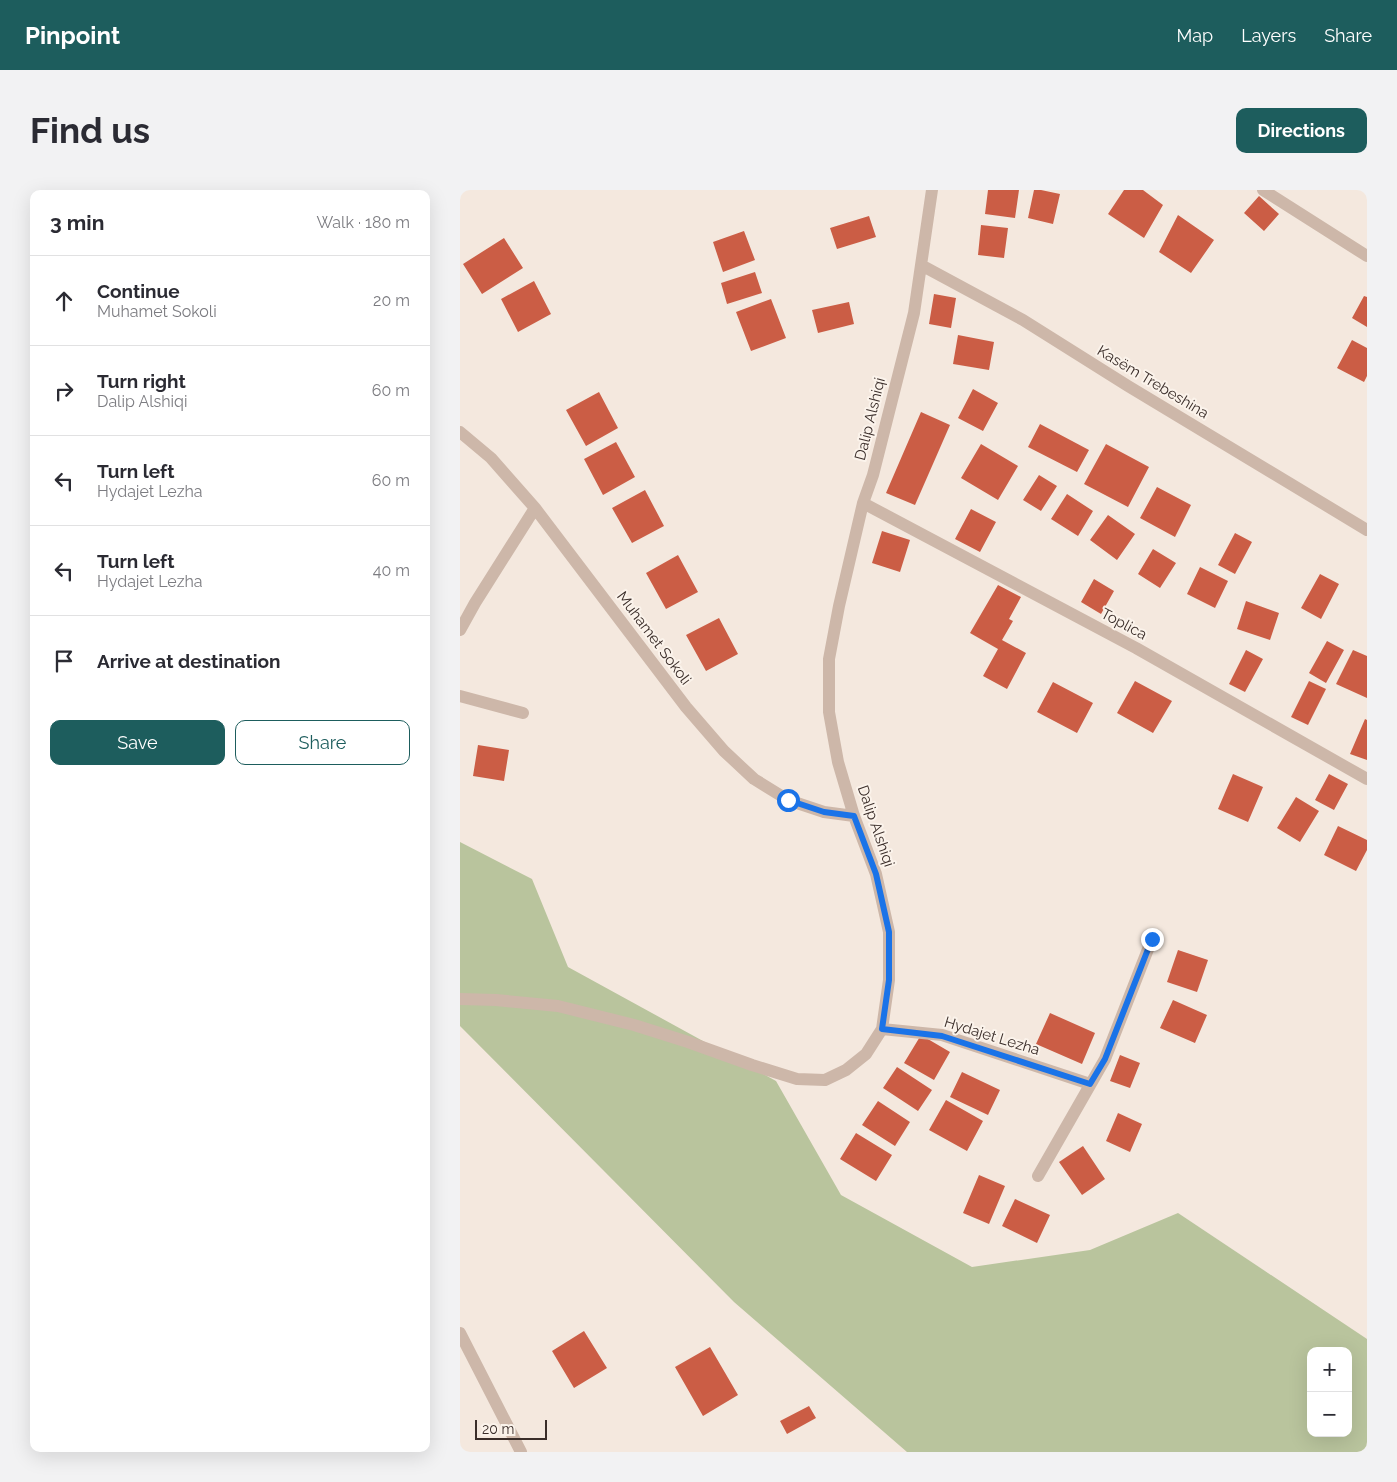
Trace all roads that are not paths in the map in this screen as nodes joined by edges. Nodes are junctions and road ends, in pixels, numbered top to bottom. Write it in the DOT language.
graph roads {
  1 [pos="932,190"];
  2 [pos="1263,190"];
  3 [pos="1367,256"];
  4 [pos="921,264"];
  5 [pos="460,432"];
  6 [pos="863,503"];
  7 [pos="535,508"];
  8 [pos="1367,530"];
  9 [pos="460,630"];
  10 [pos="460,696"];
  11 [pos="523,712"];
  12 [pos="1367,779"];
  13 [pos="854,816"];
  14 [pos="1152,939"];
  15 [pos="460,999"];
  16 [pos="882,1029"];
  17 [pos="1090,1084"];
  18 [pos="1038,1176"];
  19 [pos="460,1334"];
  20 [pos="521,1452"];
  1 -- 4 [label="street, Dalip Alshiqi"];
  2 -- 3 [label="street"];
  4 -- 6 [label="street, Dalip Alshiqi"];
  4 -- 8 [label="street, Kasëm Trebeshina"];
  5 -- 7 [label="street, Muhamet Sokoli"];
  6 -- 12 [label="street, Toplica"];
  6 -- 13 [label="street, Dalip Alshiqi"];
  7 -- 9 [label="street"];
  7 -- 13 [label="street, Muhamet Sokoli"];
  10 -- 11 [label="street"];
  13 -- 16 [label="street, Dalip Alshiqi"];
  14 -- 17 [label="street"];
  15 -- 16 [label="street, Dalip Alshiqi"];
  16 -- 17 [label="street, Hydajet Lezha"];
  17 -- 18 [label="street"];
  19 -- 20 [label="street"];
}
